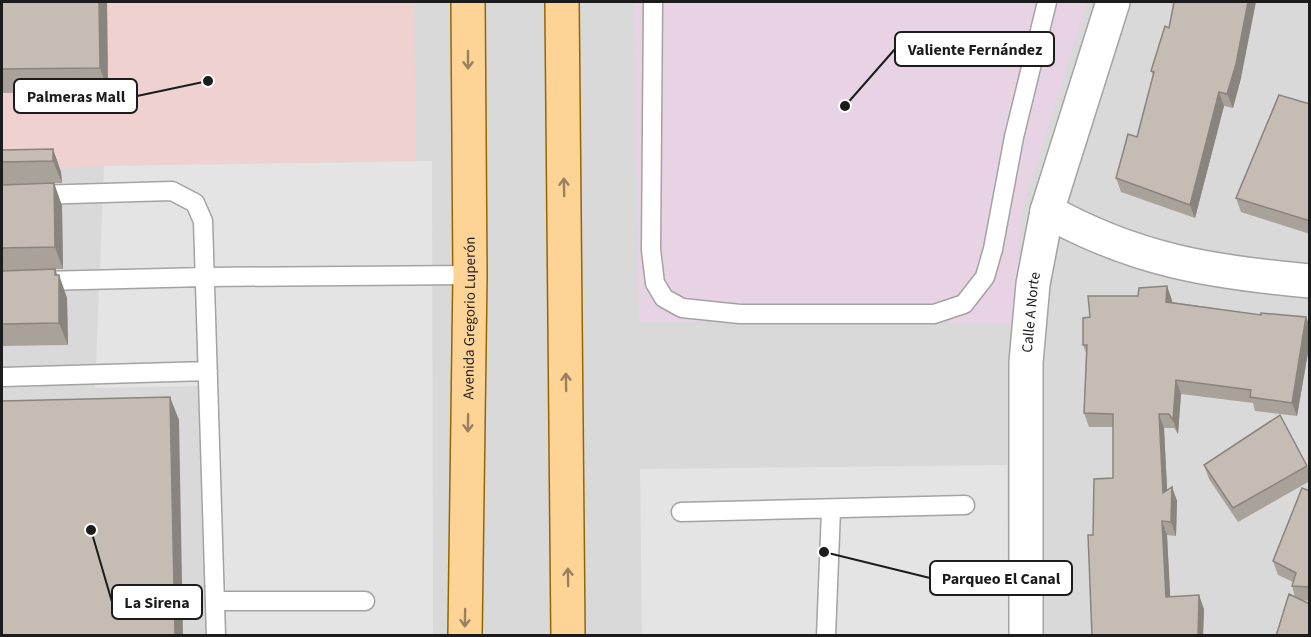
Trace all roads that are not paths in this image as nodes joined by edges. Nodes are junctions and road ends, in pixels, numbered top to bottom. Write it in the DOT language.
graph roads {
  1 [pos="468,2"];
  2 [pos="562,2"];
  3 [pos="653,2"];
  4 [pos="1047,2"];
  5 [pos="1113,2"];
  6 [pos="2,196"];
  7 [pos="1047,211"];
  8 [pos="470,275"];
  9 [pos="205,276"];
  10 [pos="1310,281"];
  11 [pos="2,282"];
  12 [pos="208,371"];
  13 [pos="2,377"];
  14 [pos="965,505"];
  15 [pos="831,510"];
  16 [pos="681,512"];
  17 [pos="215,601"];
  18 [pos="365,601"];
  19 [pos="216,636"];
  20 [pos="465,636"];
  21 [pos="568,636"];
  22 [pos="826,636"];
  23 [pos="1026,636"];
  1 -- 8 [label="main road, Avenida Gregorio Luperón, one-way"];
  21 -- 2 [label="main road, one-way"];
  3 -- 4 [label="lane"];
  5 -- 7 [label="street, Calle A Norte"];
  6 -- 9 [label="lane"];
  7 -- 10 [label="street"];
  7 -- 23 [label="street, Calle A Norte"];
  8 -- 9 [label="lane"];
  8 -- 20 [label="main road, Avenida Gregorio Luperón, one-way"];
  9 -- 11 [label="lane"];
  9 -- 12 [label="lane"];
  12 -- 13 [label="lane"];
  12 -- 17 [label="lane"];
  14 -- 15 [label="lane"];
  15 -- 16 [label="lane"];
  15 -- 22 [label="lane"];
  17 -- 18 [label="lane"];
  17 -- 19 [label="lane"];
}
